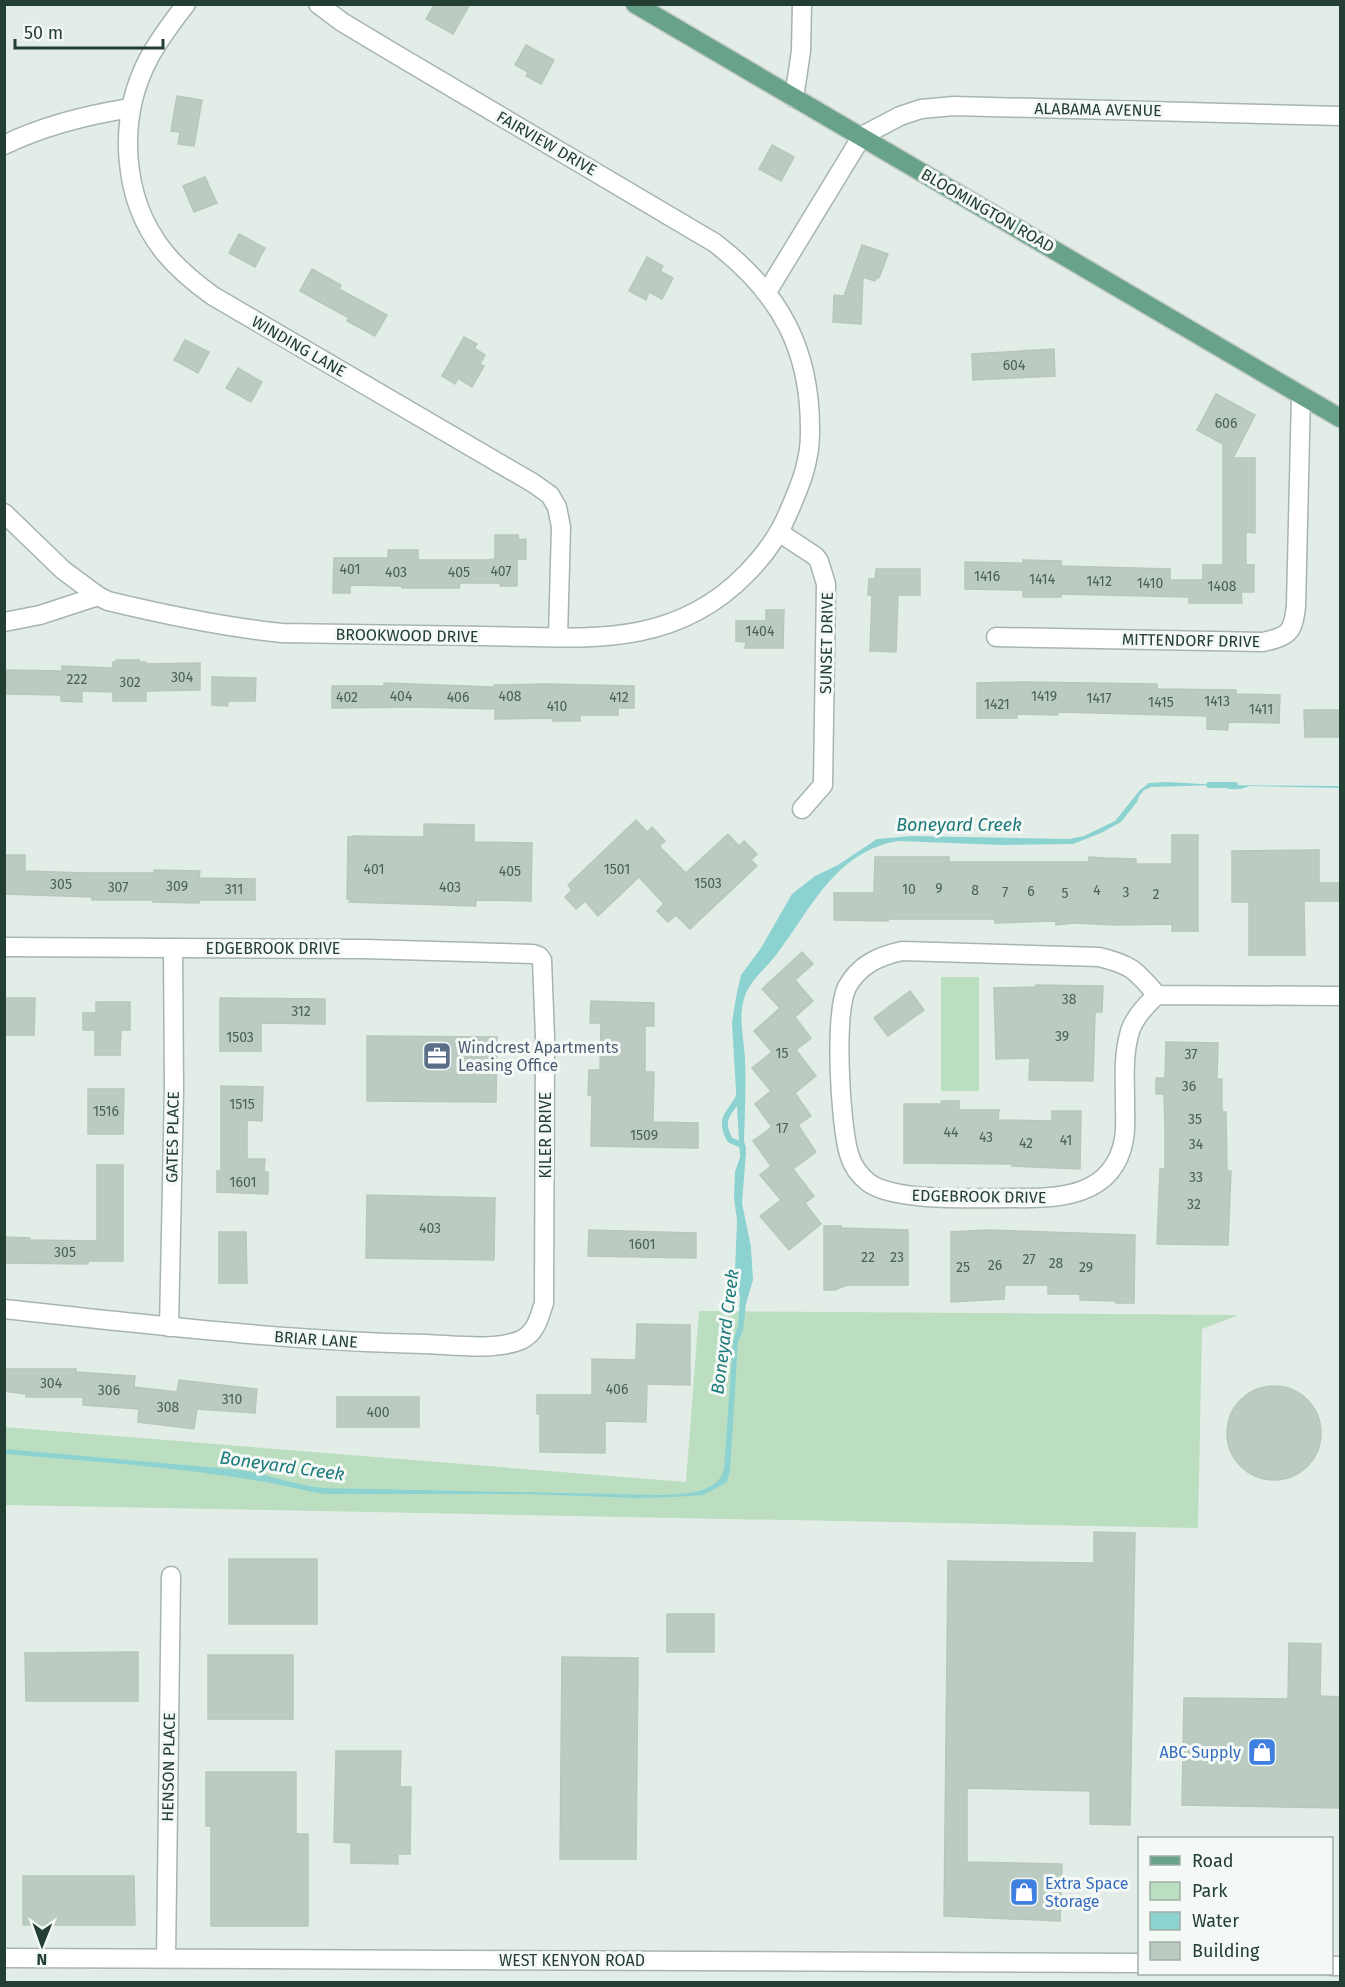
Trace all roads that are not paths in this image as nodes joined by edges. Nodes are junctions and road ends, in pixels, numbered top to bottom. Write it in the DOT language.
graph roads {
  1 [pos="186,4"];
  2 [pos="318,4"];
  3 [pos="635,4"];
  4 [pos="802,4"];
  5 [pos="794,98"];
  6 [pos="131,108"];
  7 [pos="1341,116"];
  8 [pos="862,136"];
  9 [pos="4,145"];
  10 [pos="767,292"];
  11 [pos="1301,394"];
  12 [pos="1341,418"];
  13 [pos="4,513"];
  14 [pos="780,533"];
  15 [pos="98,596"];
  16 [pos="4,622"];
  17 [pos="558,637"];
  18 [pos="996,637"];
  19 [pos="802,809"];
  20 [pos="4,947"];
  21 [pos="173,948"];
  22 [pos="540,957"];
  23 [pos="1157,994"];
  24 [pos="1341,996"];
  25 [pos="544,1241"];
  26 [pos="4,1310"];
  27 [pos="169,1327"];
  28 [pos="171,1576"];
  29 [pos="4,1958"];
  30 [pos="166,1958"];
  31 [pos="1138,1963"];
  1 -- 6 [label="street, WINDING LANE"];
  2 -- 10 [label="street, FAIRVIEW DRIVE"];
  3 -- 5 [label="main road, BLOOMINGTON ROAD"];
  4 -- 5 [label="street"];
  5 -- 8 [label="main road, BLOOMINGTON ROAD"];
  6 -- 9 [label="street"];
  6 -- 17 [label="street, WINDING LANE"];
  7 -- 8 [label="street, ALABAMA AVENUE"];
  8 -- 10 [label="street"];
  8 -- 11 [label="main road, BLOOMINGTON ROAD"];
  10 -- 14 [label="street"];
  11 -- 12 [label="main road, BLOOMINGTON ROAD"];
  11 -- 18 [label="street, MITTENDORF DRIVE"];
  13 -- 15 [label="street, BROOKWOOD DRIVE"];
  14 -- 17 [label="street, BROOKWOOD DRIVE"];
  14 -- 19 [label="street, SUNSET DRIVE"];
  15 -- 16 [label="street"];
  15 -- 17 [label="street, BROOKWOOD DRIVE"];
  20 -- 21 [label="street, EDGEBROOK DRIVE"];
  21 -- 22 [label="street, EDGEBROOK DRIVE"];
  21 -- 27 [label="street, GATES PLACE"];
  22 -- 25 [label="street, KILER DRIVE"];
  23 -- 23 [label="street, EDGEBROOK DRIVE"];
  23 -- 24 [label="street"];
  25 -- 27 [label="street, BRIAR LANE"];
  26 -- 27 [label="street, BRIAR LANE"];
  28 -- 30 [label="street, HENSON PLACE"];
  29 -- 30 [label="street, WEST KENYON ROAD"];
  30 -- 31 [label="street, WEST KENYON ROAD"];
}
